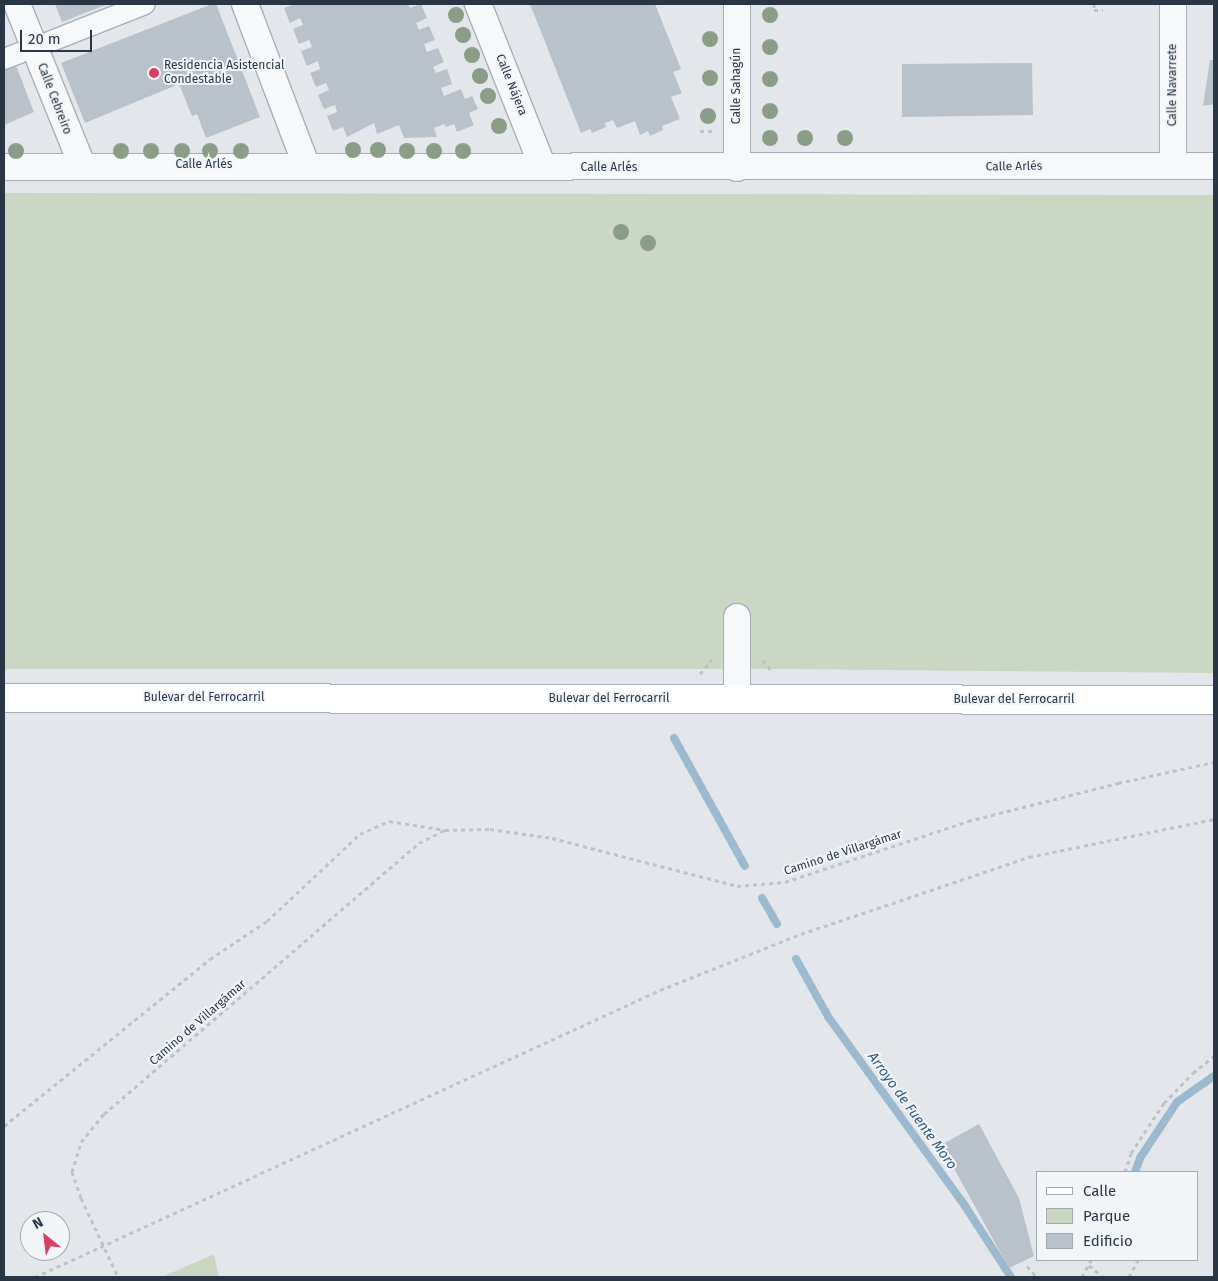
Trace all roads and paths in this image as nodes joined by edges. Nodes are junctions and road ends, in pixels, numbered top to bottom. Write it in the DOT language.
graph roads {
  1 [pos="17,4"];
  2 [pos="146,4"];
  3 [pos="245,4"];
  4 [pos="478,4"];
  5 [pos="737,4"];
  6 [pos="1094,4"];
  7 [pos="1173,4"];
  8 [pos="1103,10"];
  9 [pos="49,42"];
  10 [pos="82,165"];
  11 [pos="306,165"];
  12 [pos="1173,166"];
  13 [pos="1214,166"];
  14 [pos="4,167"];
  15 [pos="543,167"];
  16 [pos="737,168"];
  17 [pos="737,617"];
  18 [pos="4,698"];
  19 [pos="737,699"];
  20 [pos="1214,700"];
  21 [pos="1214,762"];
  22 [pos="1214,819"];
  23 [pos="445,830"];
  24 [pos="1214,1056"];
  25 [pos="4,1126"];
  26 [pos="1125,1171"];
  27 [pos="1091,1261"];
  28 [pos="1137,1261"];
  29 [pos="1089,1265"];
  30 [pos="1027,1266"];
  31 [pos="35,1277"];
  32 [pos="118,1277"];
  33 [pos="1037,1277"];
  34 [pos="1082,1277"];
  35 [pos="1103,1277"];
  36 [pos="1129,1277"];
  1 -- 10 [label="street, Calle Cebreiro"];
  2 -- 9 [label="street"];
  3 -- 11 [label="street"];
  4 -- 15 [label="street, Calle Nájera"];
  5 -- 16 [label="street, Calle Sahagún"];
  6 -- 8 [label="path"];
  7 -- 12 [label="street, Calle Navarrete"];
  10 -- 11 [label="street, Calle Arlés"];
  10 -- 14 [label="street, Calle Arlés"];
  11 -- 15 [label="street, Calle Arlés"];
  12 -- 13 [label="street, Calle Arlés"];
  12 -- 16 [label="street, Calle Arlés"];
  15 -- 16 [label="street, Calle Arlés"];
  17 -- 19 [label="street"];
  18 -- 19 [label="main road, Bulevar del Ferrocarril"];
  19 -- 20 [label="main road, Bulevar del Ferrocarril"];
  21 -- 23 [label="path, Camino de Villargámar"];
  22 -- 31 [label="path"];
  23 -- 25 [label="path, Camino de Villargámar"];
  23 -- 32 [label="path, Camino de Villargámar, bridge"];
  24 -- 26 [label="path"];
  27 -- 29 [label="path"];
  28 -- 36 [label="path"];
  29 -- 34 [label="path"];
  29 -- 35 [label="path"];
  30 -- 33 [label="path"];
}
